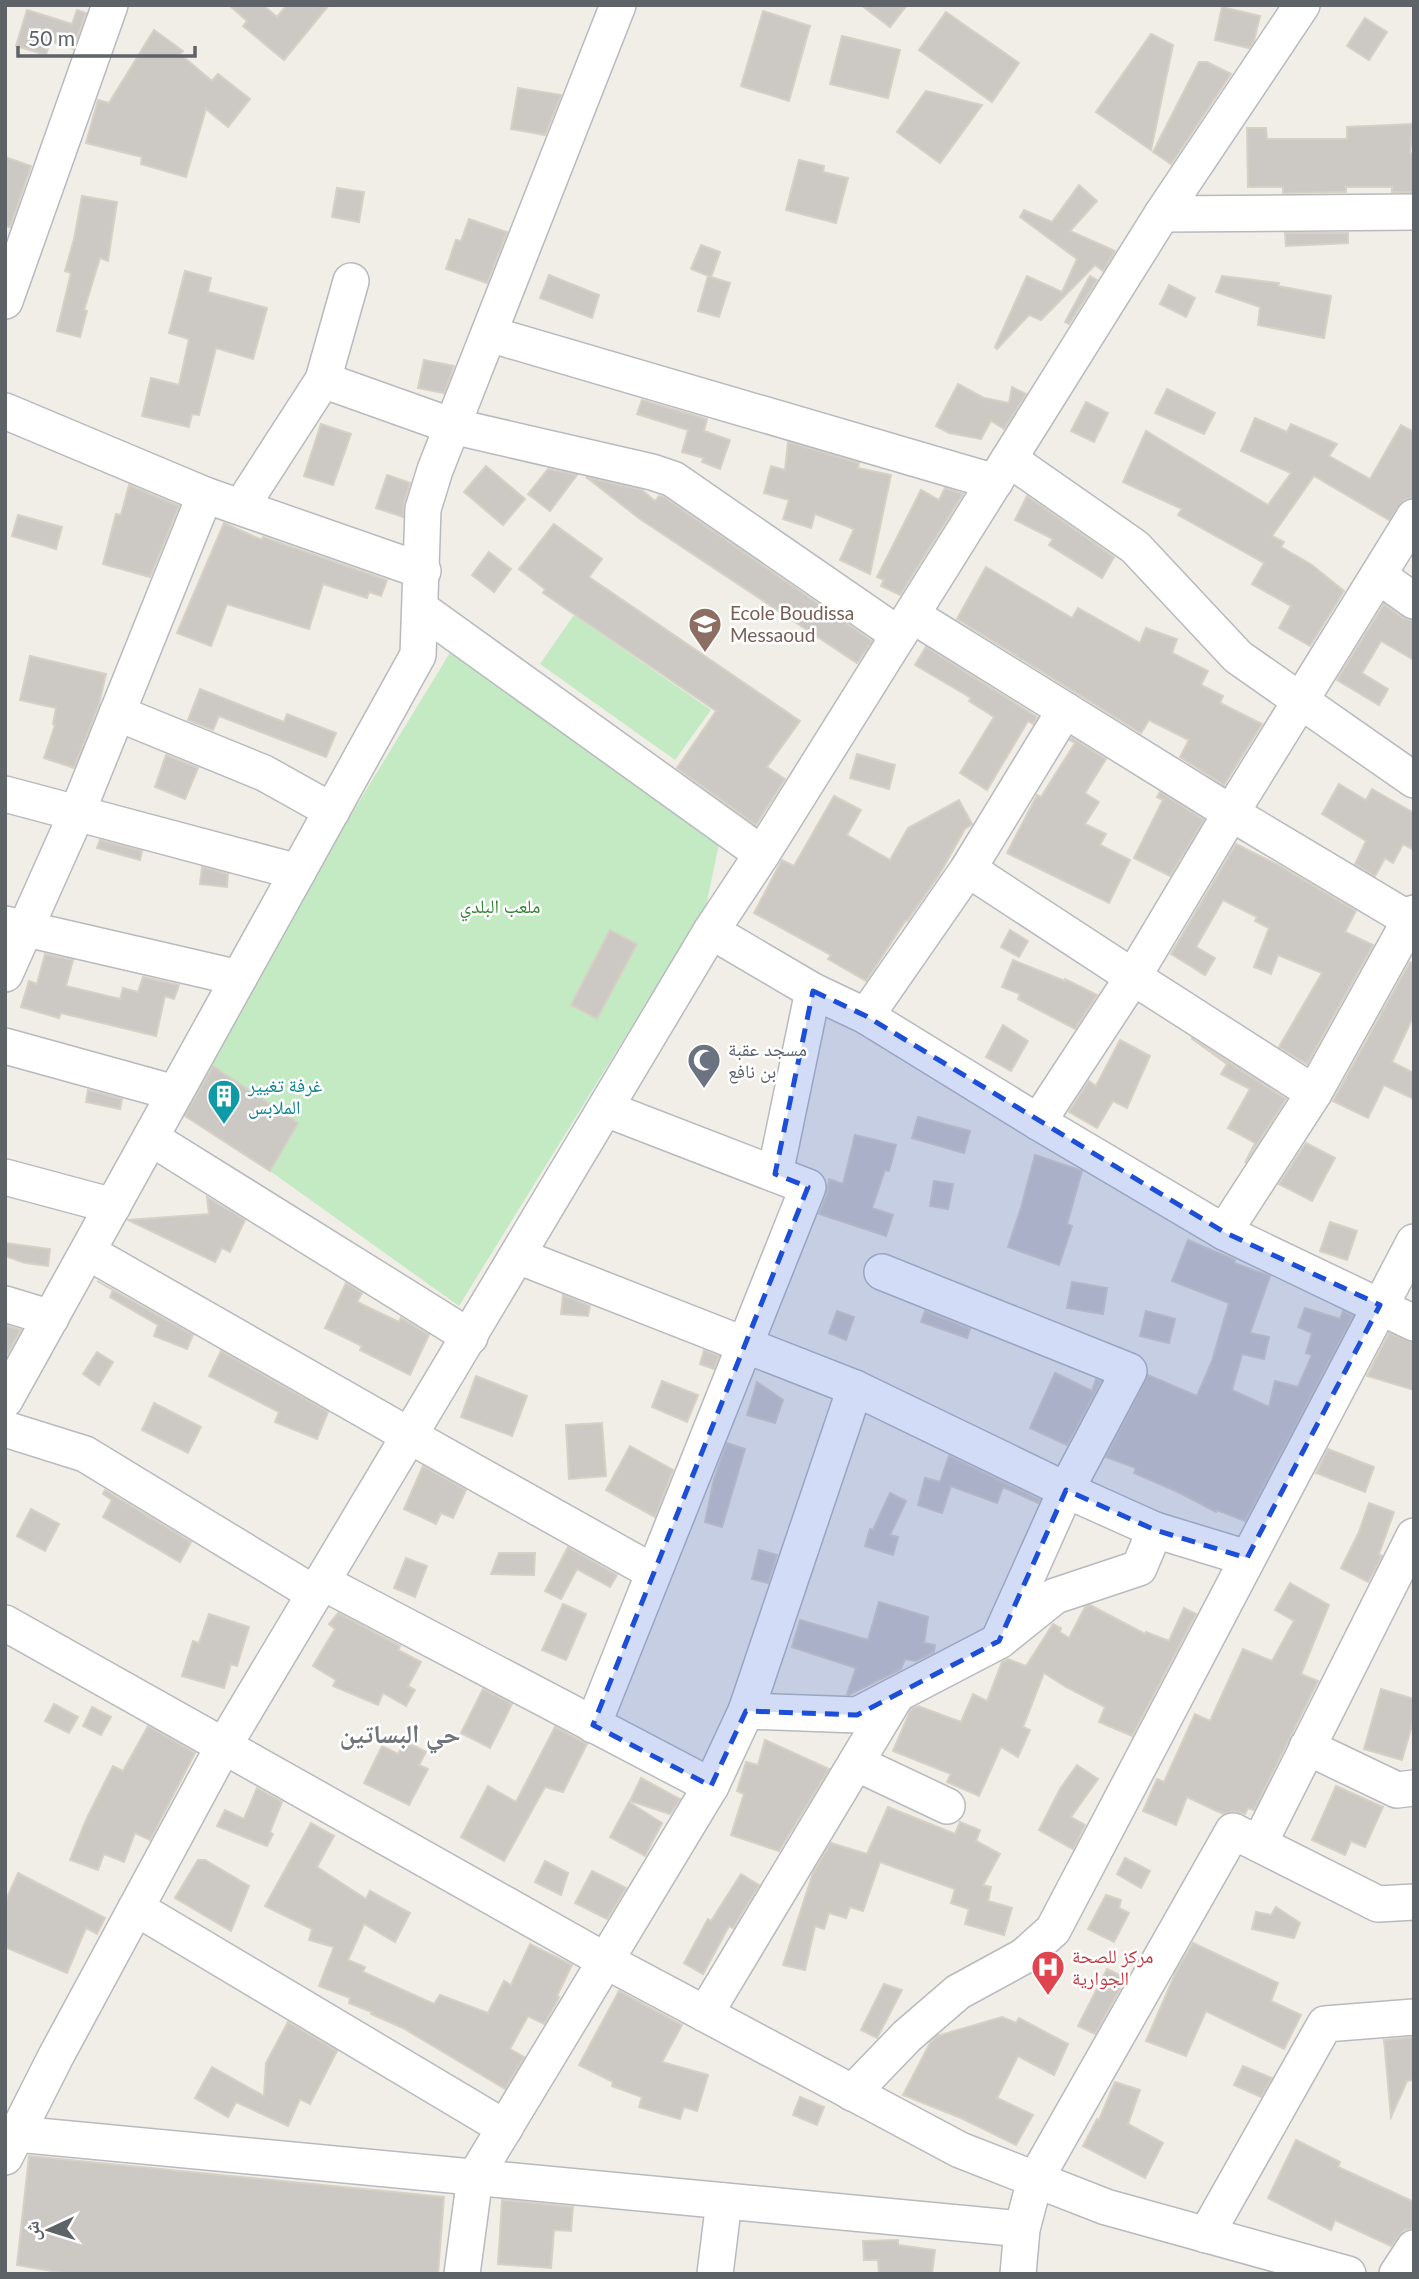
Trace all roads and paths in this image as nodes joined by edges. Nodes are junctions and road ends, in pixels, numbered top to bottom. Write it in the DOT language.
graph roads {
  1 [pos="110,5"];
  2 [pos="618,5"];
  3 [pos="1302,5"];
  4 [pos="1414,212"];
  5 [pos="1162,214"];
  6 [pos="351,281"];
  7 [pos="5,301"];
  8 [pos="488,334"];
  9 [pos="323,380"];
  10 [pos="5,411"];
  11 [pos="452,426"];
  12 [pos="1002,470"];
  13 [pos="205,495"];
  14 [pos="241,508"];
  15 [pos="1414,517"];
  16 [pos="423,571"];
  17 [pos="1379,576"];
  18 [pos="1414,601"];
  19 [pos="421,609"];
  20 [pos="906,625"];
  21 [pos="1300,701"];
  22 [pos="1065,710"];
  23 [pos="117,713"];
  24 [pos="1414,780"];
  25 [pos="5,794"];
  26 [pos="331,811"];
  27 [pos="76,813"];
  28 [pos="1230,813"];
  29 [pos="762,854"];
  30 [pos="968,869"];
  31 [pos="298,872"];
  32 [pos="1412,916"];
  33 [pos="15,927"];
  34 [pos="711,931"];
  35 [pos="5,974"];
  36 [pos="239,978"];
  37 [pos="1132,978"];
  38 [pos="813,991"];
  39 [pos="866,1016"];
  40 [pos="5,1046"];
  41 [pos="175,1093"];
  42 [pos="1314,1093"];
  43 [pos="606,1109"];
  44 [pos="1038,1122"];
  45 [pos="151,1138"];
  46 [pos="775,1174"];
  47 [pos="5,1177"];
  48 [pos="113,1206"];
  49 [pos="1224,1232"];
  50 [pos="1414,1242"];
  51 [pos="88,1251"];
  52 [pos="518,1256"];
  53 [pos="882,1272"];
  54 [pos="5,1304"];
  55 [pos="1380,1305"];
  56 [pos="51,1318"];
  57 [pos="1414,1323"];
  58 [pos="470,1337"];
  59 [pos="743,1345"];
  60 [pos="855,1388"];
  61 [pos="5,1401"];
  62 [pos="5,1429"];
  63 [pos="410,1436"];
  64 [pos="1066,1490"];
  65 [pos="1155,1530"];
  66 [pos="1414,1536"];
  67 [pos="1247,1558"];
  68 [pos="653,1572"];
  69 [pos="319,1588"];
  70 [pos="5,1623"];
  71 [pos="999,1640"];
  72 [pos="897,1695"];
  73 [pos="746,1711"];
  74 [pos="593,1725"];
  75 [pos="223,1747"];
  76 [pos="1307,1747"];
  77 [pos="856,1762"];
  78 [pos="711,1786"];
  79 [pos="1414,1788"];
  80 [pos="947,1806"];
  81 [pos="1259,1844"];
  82 [pos="1414,1902"];
  83 [pos="136,1908"];
  84 [pos="606,1961"];
  85 [pos="705,2014"];
  86 [pos="1414,2017"];
  87 [pos="852,2092"];
  88 [pos="505,2128"];
  89 [pos="11,2146"];
  90 [pos="475,2178"];
  91 [pos="1035,2180"];
  92 [pos="724,2201"];
  93 [pos="1022,2230"];
  94 [pos="1206,2235"];
  95 [pos="1414,2248"];
  96 [pos="461,2274"];
  97 [pos="715,2274"];
  98 [pos="1018,2274"];
  99 [pos="1348,2274"];
  100 [pos="1397,2274"];
  1 -- 7 [label="street"];
  2 -- 8 [label="street"];
  3 -- 5 [label="street"];
  4 -- 5 [label="street"];
  5 -- 12 [label="street"];
  6 -- 9 [label="street"];
  8 -- 11 [label="street"];
  8 -- 12 [label="street"];
  9 -- 11 [label="street"];
  9 -- 14 [label="street"];
  10 -- 13 [label="street"];
  11 -- 16 [label="street"];
  11 -- 20 [label="street"];
  12 -- 20 [label="street"];
  12 -- 21 [label="street"];
  13 -- 14 [label="street"];
  13 -- 23 [label="street"];
  14 -- 16 [label="street"];
  15 -- 17 [label="street"];
  16 -- 19 [label="street"];
  17 -- 18 [label="street"];
  17 -- 21 [label="street"];
  19 -- 26 [label="street"];
  19 -- 29 [label="street"];
  20 -- 22 [label="street"];
  20 -- 29 [label="street"];
  21 -- 24 [label="street"];
  21 -- 28 [label="street"];
  22 -- 28 [label="street"];
  22 -- 30 [label="street"];
  23 -- 26 [label="street"];
  23 -- 27 [label="street"];
  25 -- 27 [label="street"];
  26 -- 31 [label="street"];
  27 -- 31 [label="street"];
  27 -- 33 [label="street"];
  28 -- 32 [label="street"];
  28 -- 37 [label="street"];
  29 -- 34 [label="street"];
  30 -- 37 [label="street"];
  30 -- 39 [label="street"];
  31 -- 36 [label="street"];
  32 -- 42 [label="street"];
  33 -- 35 [label="street"];
  33 -- 36 [label="street"];
  34 -- 38 [label="street"];
  34 -- 43 [label="street"];
  36 -- 41 [label="street"];
  37 -- 42 [label="street"];
  37 -- 44 [label="street"];
  38 -- 39 [label="street"];
  38 -- 46 [label="street"];
  39 -- 44 [label="street"];
  40 -- 41 [label="street"];
  41 -- 45 [label="street"];
  42 -- 49 [label="street"];
  43 -- 46 [label="street"];
  43 -- 52 [label="street"];
  44 -- 49 [label="street"];
  45 -- 48 [label="street"];
  45 -- 58 [label="street"];
  46 -- 59 [label="street"];
  47 -- 48 [label="street"];
  48 -- 51 [label="street"];
  49 -- 55 [label="street"];
  50 -- 55 [label="street"];
  51 -- 56 [label="street"];
  51 -- 63 [label="street"];
  52 -- 58 [label="street"];
  52 -- 59 [label="street"];
  53 -- 64 [label="street"];
  54 -- 56 [label="street"];
  55 -- 57 [label="street"];
  55 -- 67 [label="street"];
  56 -- 61 [label="street"];
  58 -- 63 [label="street"];
  59 -- 60 [label="street"];
  59 -- 68 [label="street"];
  60 -- 64 [label="street"];
  60 -- 73 [label="street"];
  62 -- 69 [label="street"];
  63 -- 68 [label="street"];
  63 -- 69 [label="street"];
  64 -- 65 [label="street"];
  64 -- 71 [label="street"];
  65 -- 67 [label="street"];
  65 -- 71 [label="street"];
  66 -- 76 [label="street"];
  67 -- 87 [label="street"];
  68 -- 74 [label="street"];
  69 -- 74 [label="street"];
  69 -- 75 [label="street"];
  70 -- 75 [label="street"];
  71 -- 72 [label="street"];
  72 -- 73 [label="street"];
  72 -- 77 [label="street"];
  73 -- 78 [label="street"];
  74 -- 78 [label="street"];
  75 -- 83 [label="street"];
  75 -- 84 [label="street"];
  76 -- 79 [label="street"];
  76 -- 81 [label="street"];
  77 -- 80 [label="street"];
  77 -- 85 [label="street"];
  78 -- 84 [label="street"];
  81 -- 82 [label="street"];
  81 -- 91 [label="street"];
  83 -- 88 [label="street"];
  83 -- 89 [label="street"];
  84 -- 85 [label="street"];
  84 -- 88 [label="street"];
  85 -- 87 [label="street"];
  86 -- 94 [label="street"];
  87 -- 91 [label="street"];
  88 -- 90 [label="street"];
  89 -- 90 [label="street"];
  90 -- 92 [label="street"];
  90 -- 96 [label="street"];
  91 -- 93 [label="street"];
  91 -- 94 [label="street"];
  92 -- 93 [label="street"];
  92 -- 97 [label="street"];
  93 -- 98 [label="street"];
  94 -- 99 [label="street"];
  95 -- 100 [label="street"];
}
